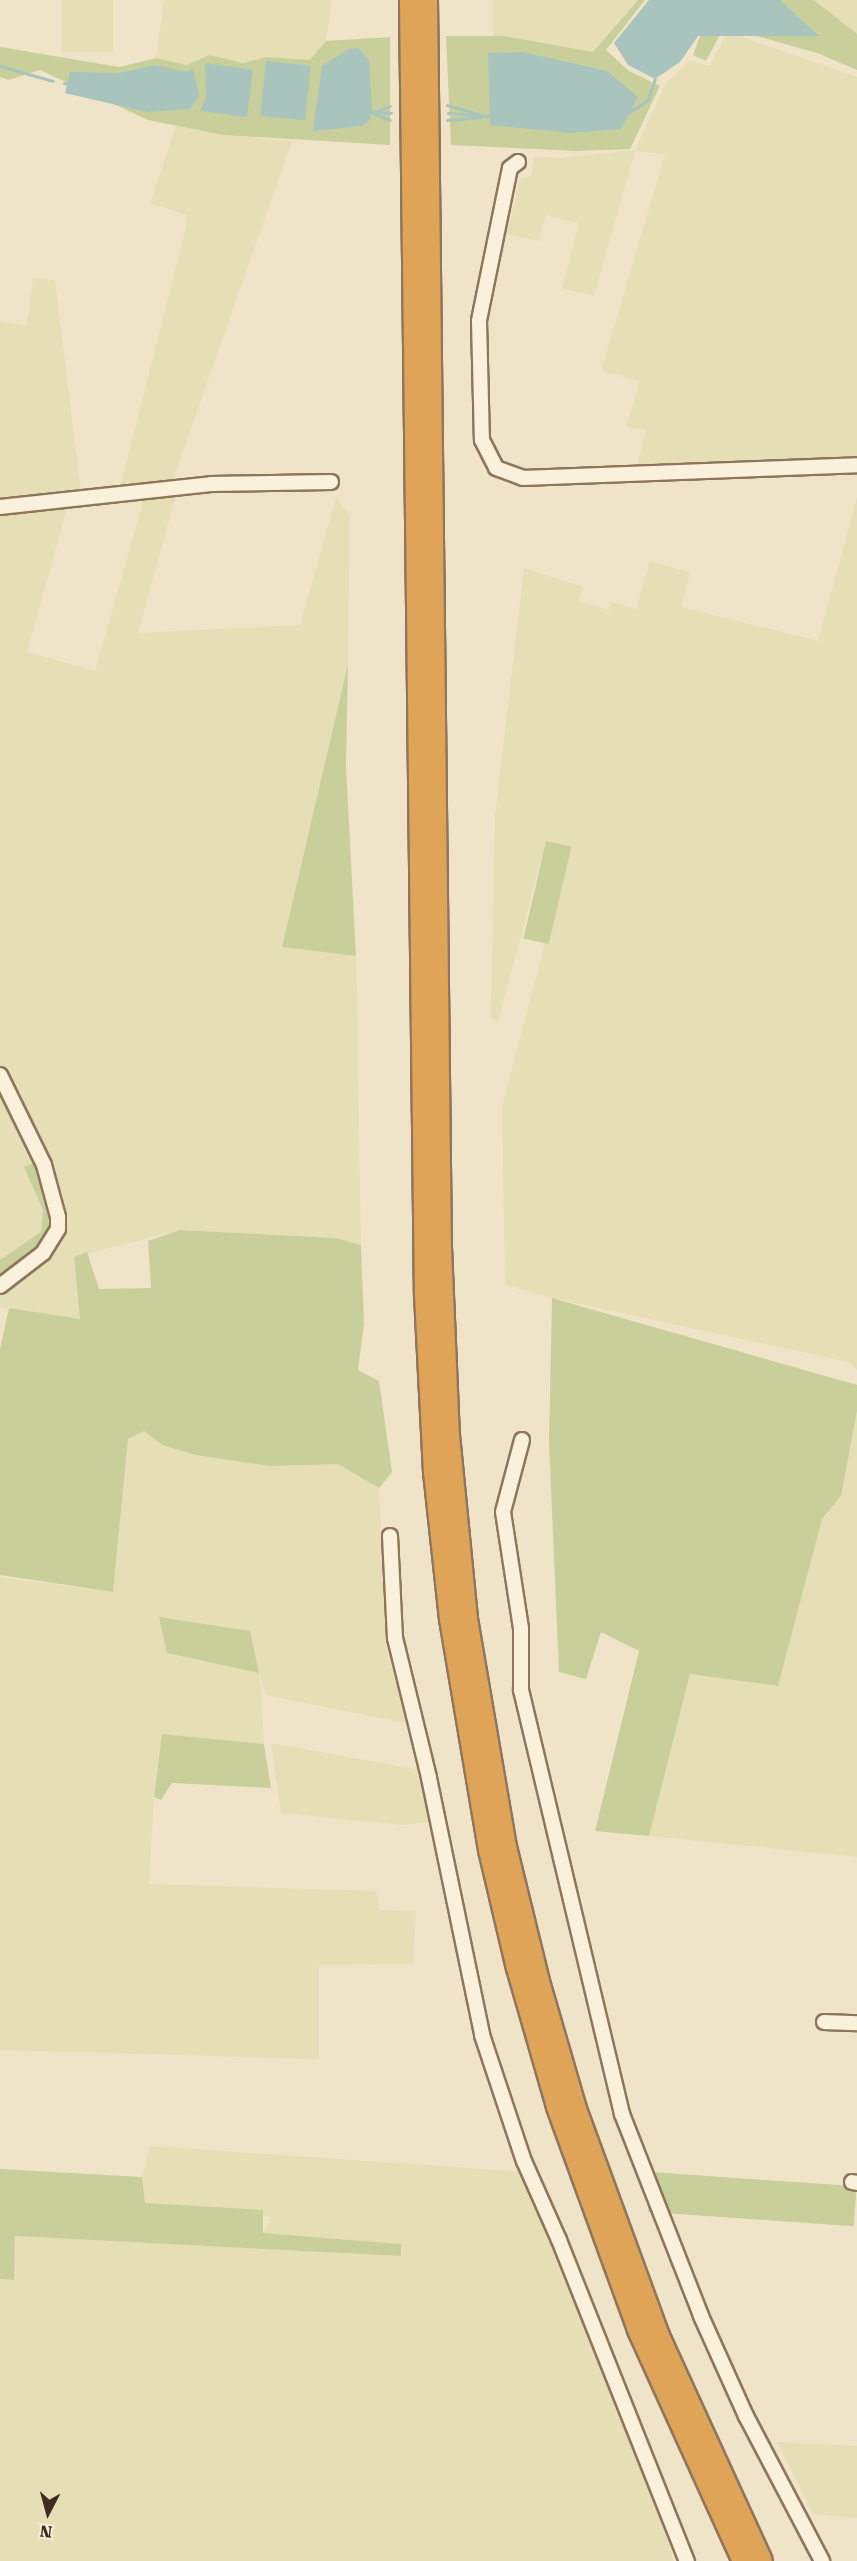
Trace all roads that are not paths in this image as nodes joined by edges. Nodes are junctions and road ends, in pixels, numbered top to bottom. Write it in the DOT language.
graph roads {
  1 [pos="410,0"];
  2 [pos="427,0"];
  3 [pos="518,162"];
  4 [pos="857,465"];
  5 [pos="331,482"];
  6 [pos="0,507"];
  7 [pos="0,1076"];
  8 [pos="0,1286"];
  9 [pos="522,1440"];
  10 [pos="390,1536"];
  11 [pos="824,2022"];
  12 [pos="857,2024"];
  13 [pos="687,2561"];
  14 [pos="743,2561"];
  15 [pos="762,2561"];
  16 [pos="822,2561"];
  1 -- 14 [label="highway"];
  2 -- 15 [label="highway"];
  3 -- 4 [label="street"];
  5 -- 6 [label="street"];
  7 -- 8 [label="street"];
  9 -- 16 [label="street"];
  10 -- 13 [label="street"];
  11 -- 12 [label="street"];
}
